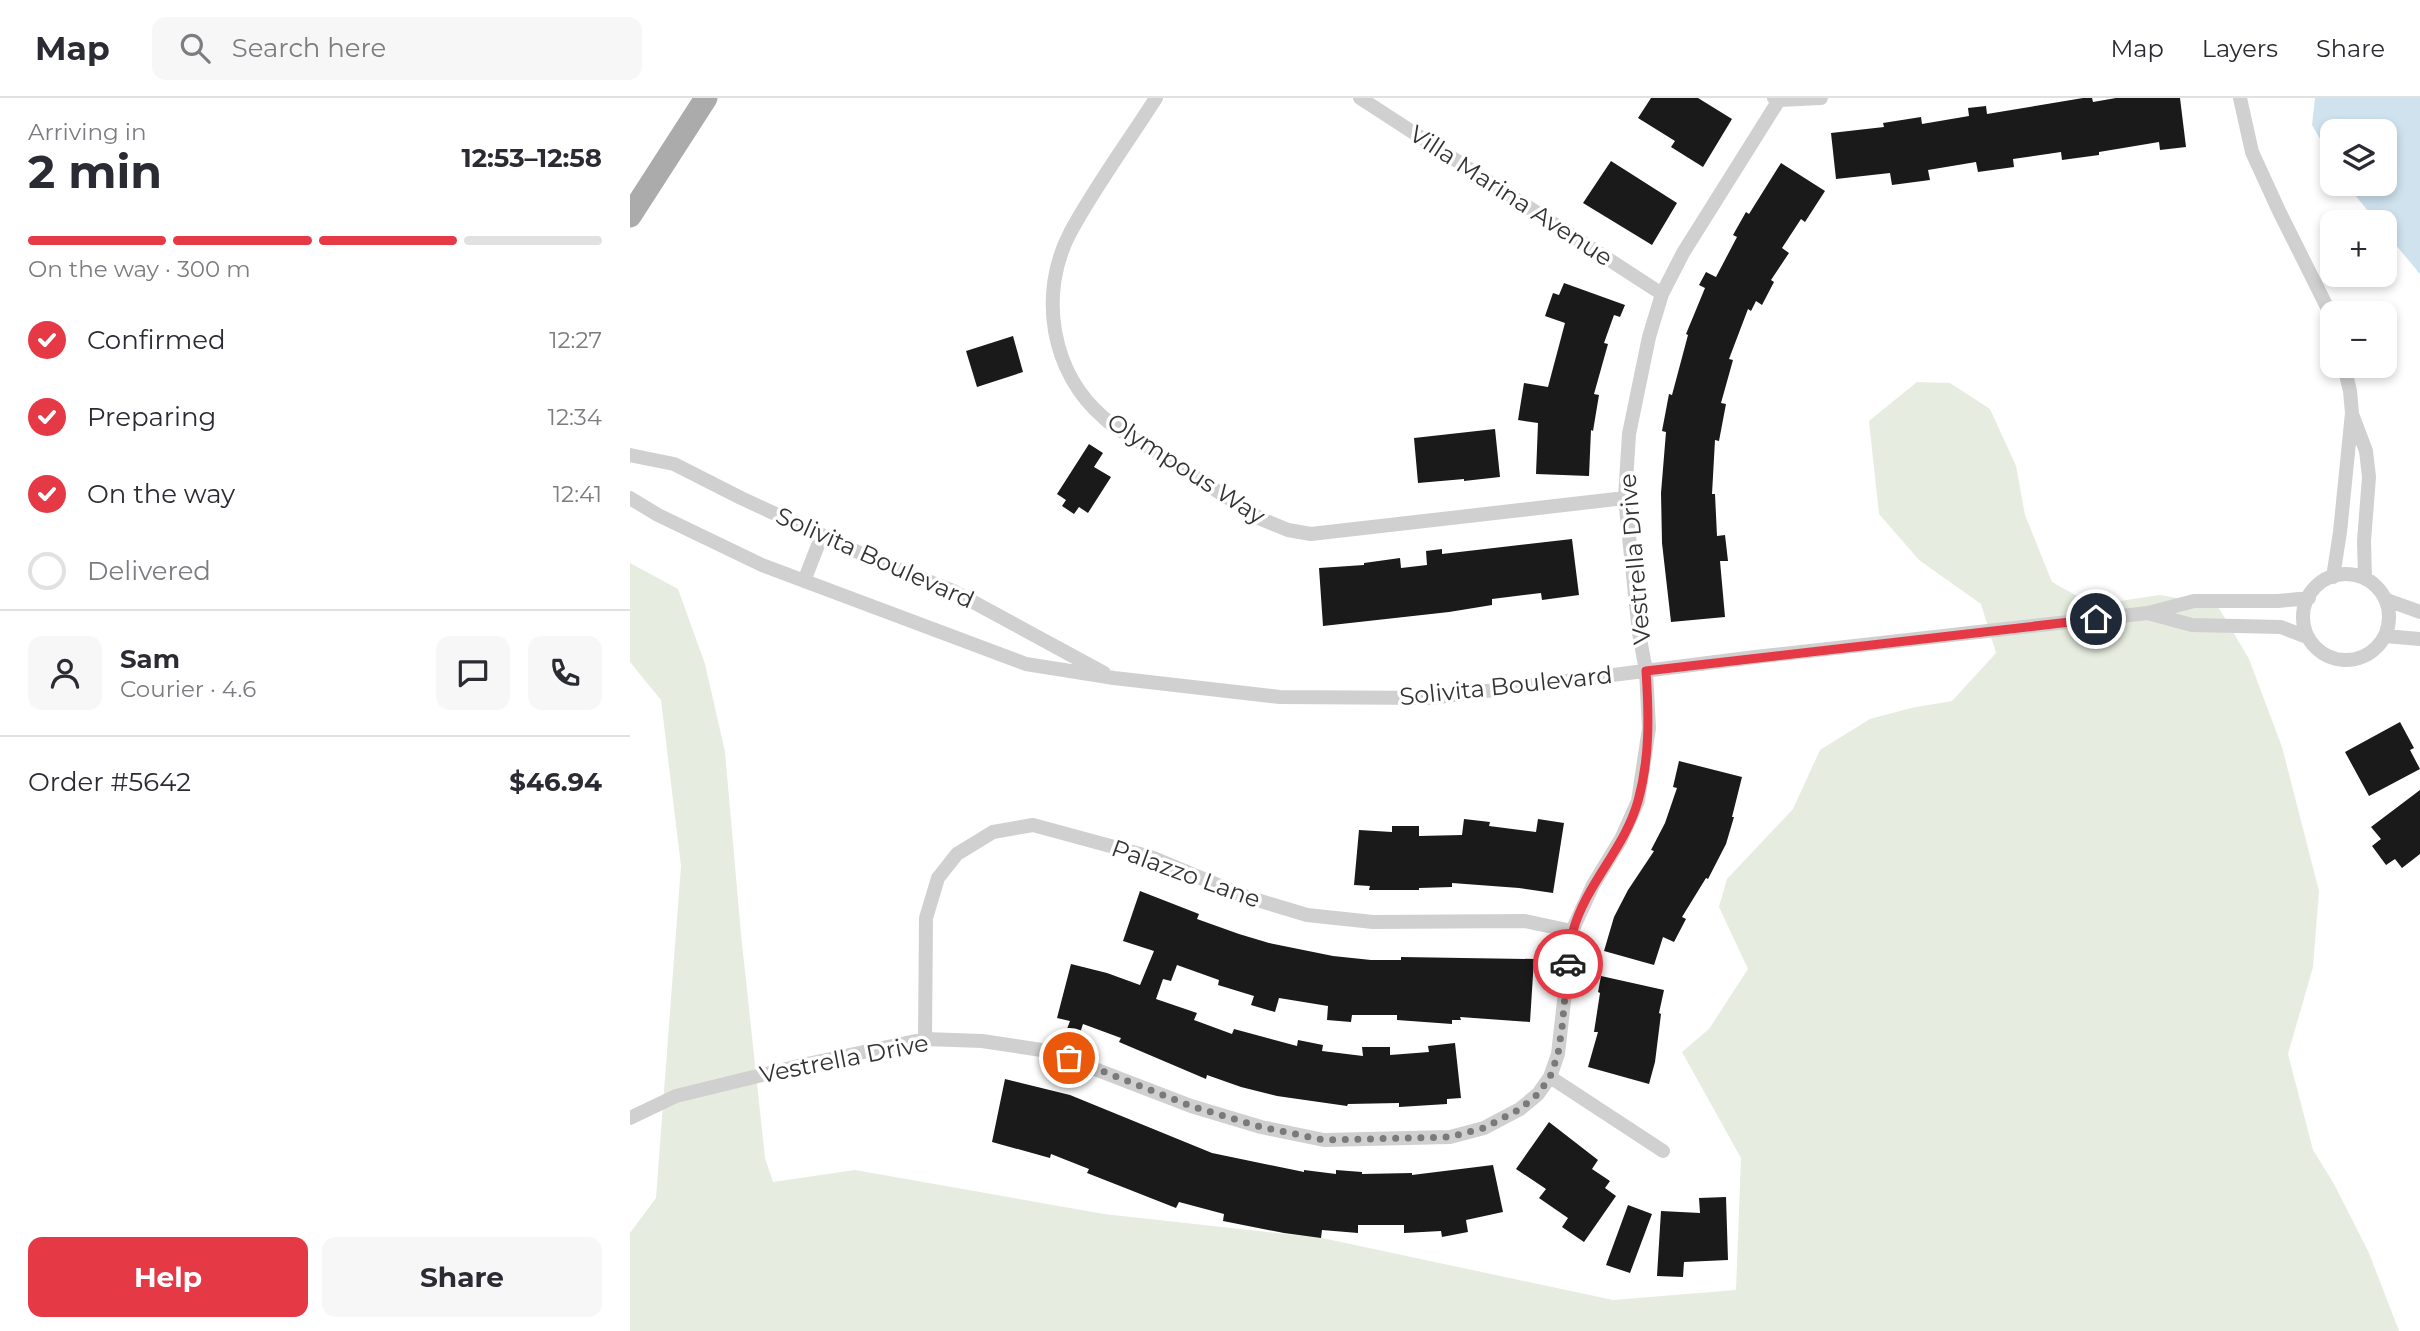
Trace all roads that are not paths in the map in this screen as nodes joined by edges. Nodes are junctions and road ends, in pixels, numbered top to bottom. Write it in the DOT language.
graph roads {
  1 [pos="706,98"];
  2 [pos="1156,98"];
  3 [pos="1360,98"];
  4 [pos="1821,98"];
  5 [pos="2240,98"];
  6 [pos="1777,99"];
  7 [pos="630,216"];
  8 [pos="1662,293"];
  9 [pos="2324,301"];
  10 [pos="2347,378"];
  11 [pos="2352,413"];
  12 [pos="630,455"];
  13 [pos="630,498"];
  14 [pos="1625,498"];
  15 [pos="822,535"];
  16 [pos="2333,577"];
  17 [pos="2365,578"];
  18 [pos="804,581"];
  19 [pos="2309,598"];
  20 [pos="2387,600"];
  21 [pos="2420,612"];
  22 [pos="2148,613"];
  23 [pos="2385,636"];
  24 [pos="2307,637"];
  25 [pos="2420,639"];
  26 [pos="1646,671"];
  27 [pos="1114,678"];
  28 [pos="1573,931"];
  29 [pos="925,1039"];
  30 [pos="1550,1077"];
  31 [pos="630,1118"];
  32 [pos="1664,1151"];
  1 -- 7 [label="main road"];
  2 -- 14 [label="street, Olympous Way"];
  3 -- 8 [label="street, Villa Marina Avenue"];
  4 -- 6 [label="street"];
  5 -- 9 [label="street"];
  6 -- 8 [label="street, Vestrella Drive"];
  8 -- 14 [label="street, Vestrella Drive"];
  10 -- 11 [label="street"];
  11 -- 16 [label="street"];
  11 -- 17 [label="street"];
  12 -- 15 [label="street, Solivita Boulevard"];
  13 -- 18 [label="street, Solivita Boulevard"];
  14 -- 26 [label="street, Vestrella Drive"];
  15 -- 18 [label="street"];
  15 -- 27 [label="street, Solivita Boulevard"];
  16 -- 17 [label="street"];
  16 -- 19 [label="street"];
  17 -- 20 [label="street"];
  18 -- 27 [label="street, Solivita Boulevard"];
  19 -- 22 [label="street, Solivita Boulevard"];
  19 -- 24 [label="street"];
  20 -- 21 [label="street"];
  20 -- 23 [label="street"];
  22 -- 24 [label="street, Solivita Boulevard"];
  22 -- 26 [label="street, Solivita Boulevard"];
  23 -- 24 [label="street"];
  23 -- 25 [label="street"];
  26 -- 27 [label="street, Solivita Boulevard"];
  26 -- 28 [label="street, Vestrella Drive"];
  28 -- 29 [label="street, Palazzo Lane"];
  28 -- 30 [label="street, Vestrella Drive"];
  29 -- 30 [label="street, Vestrella Drive"];
  29 -- 31 [label="street, Vestrella Drive"];
  30 -- 32 [label="street"];
}
